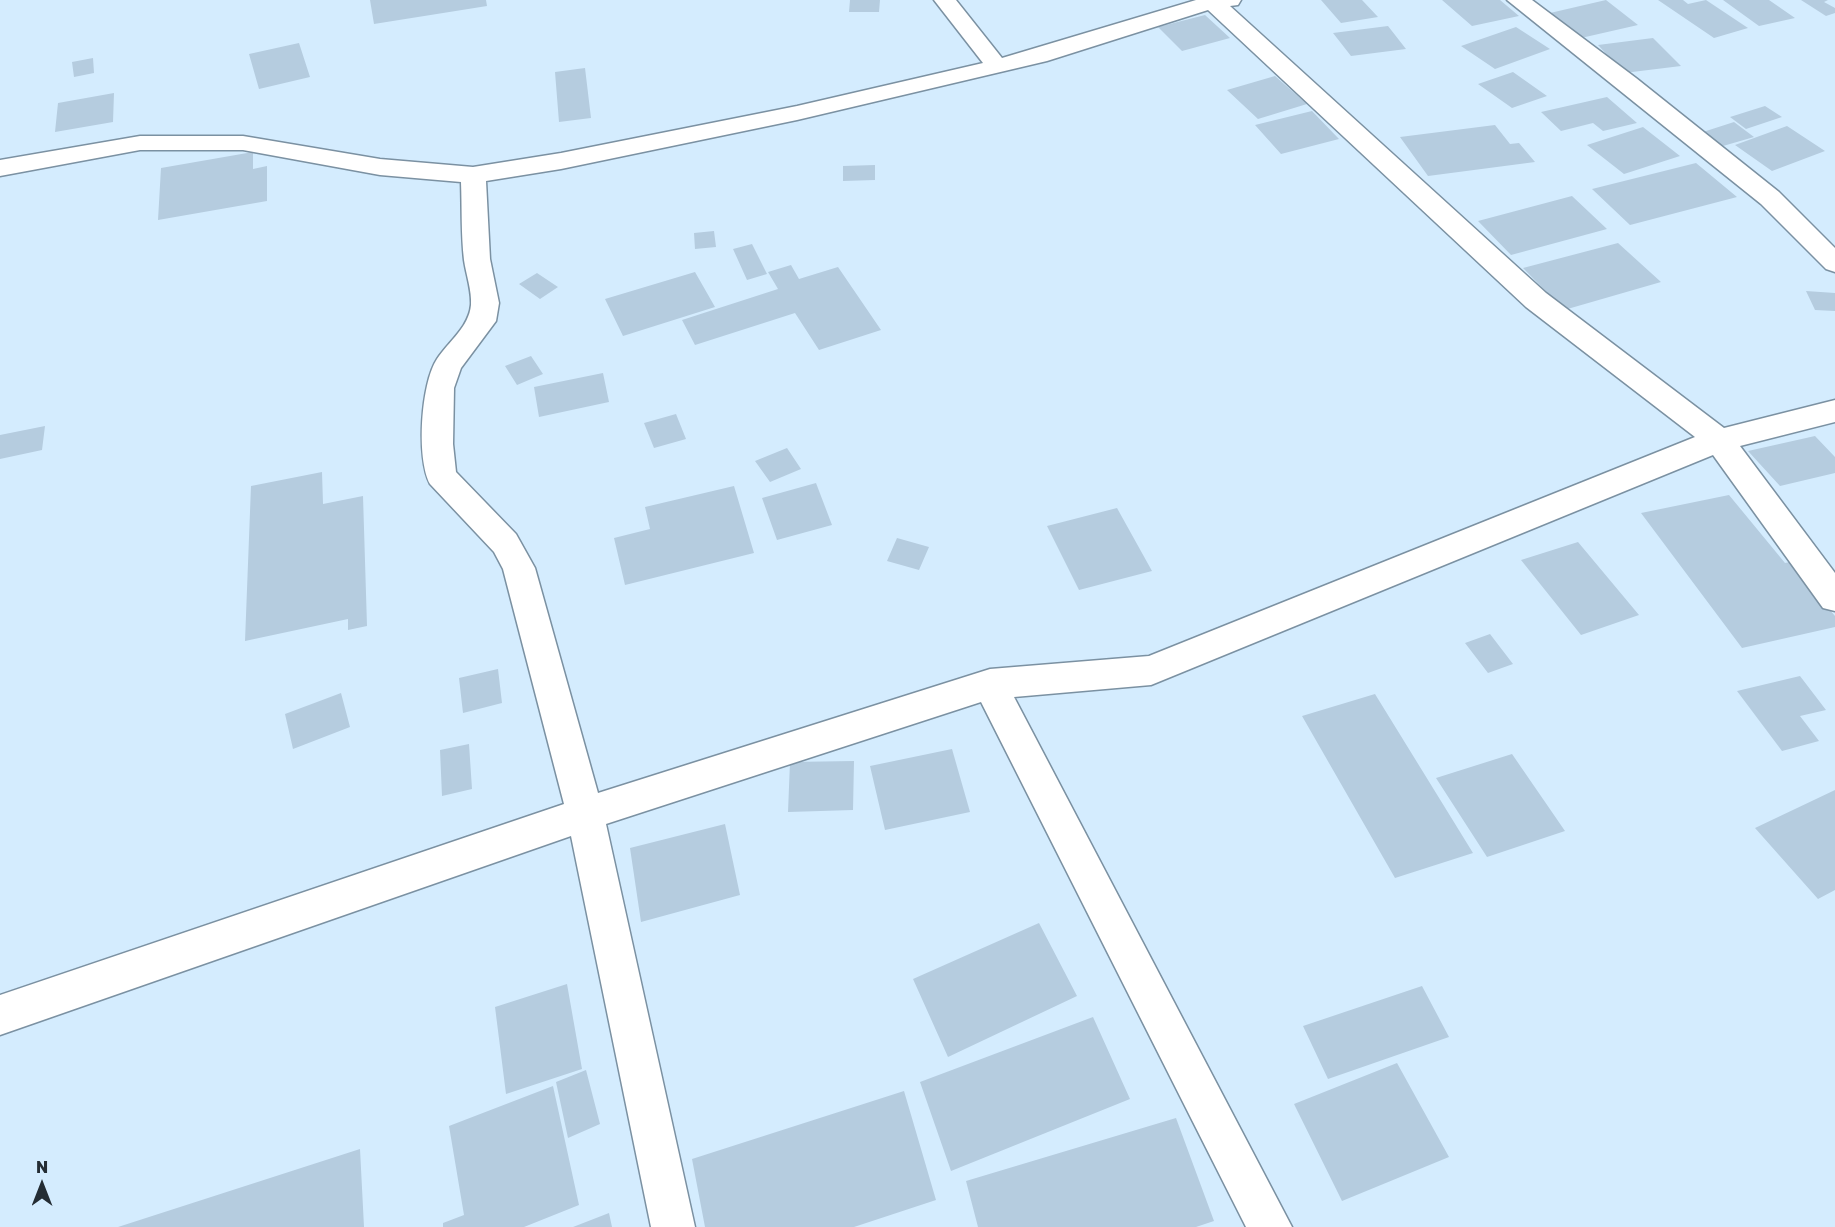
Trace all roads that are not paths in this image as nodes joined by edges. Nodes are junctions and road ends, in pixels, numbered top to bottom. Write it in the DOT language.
graph roads {
  1 [pos="945,0"];
  2 [pos="1518,0"];
  3 [pos="1221,1"];
  4 [pos="997,66"];
  5 [pos="0,168"];
  6 [pos="473,175"];
  7 [pos="1835,263"];
  8 [pos="1835,411"];
  9 [pos="1719,440"];
  10 [pos="1835,598"];
  11 [pos="990,684"];
  12 [pos="585,814"];
  13 [pos="0,1015"];
  14 [pos="673,1227"];
  15 [pos="1270,1227"];
  1 -- 4 [label="street"];
  2 -- 7 [label="street"];
  3 -- 4 [label="street"];
  3 -- 9 [label="street"];
  4 -- 6 [label="street"];
  5 -- 6 [label="street"];
  6 -- 12 [label="street"];
  8 -- 9 [label="street"];
  9 -- 10 [label="street"];
  9 -- 11 [label="street"];
  11 -- 12 [label="street"];
  11 -- 15 [label="street"];
  12 -- 13 [label="street"];
  12 -- 14 [label="street"];
}
